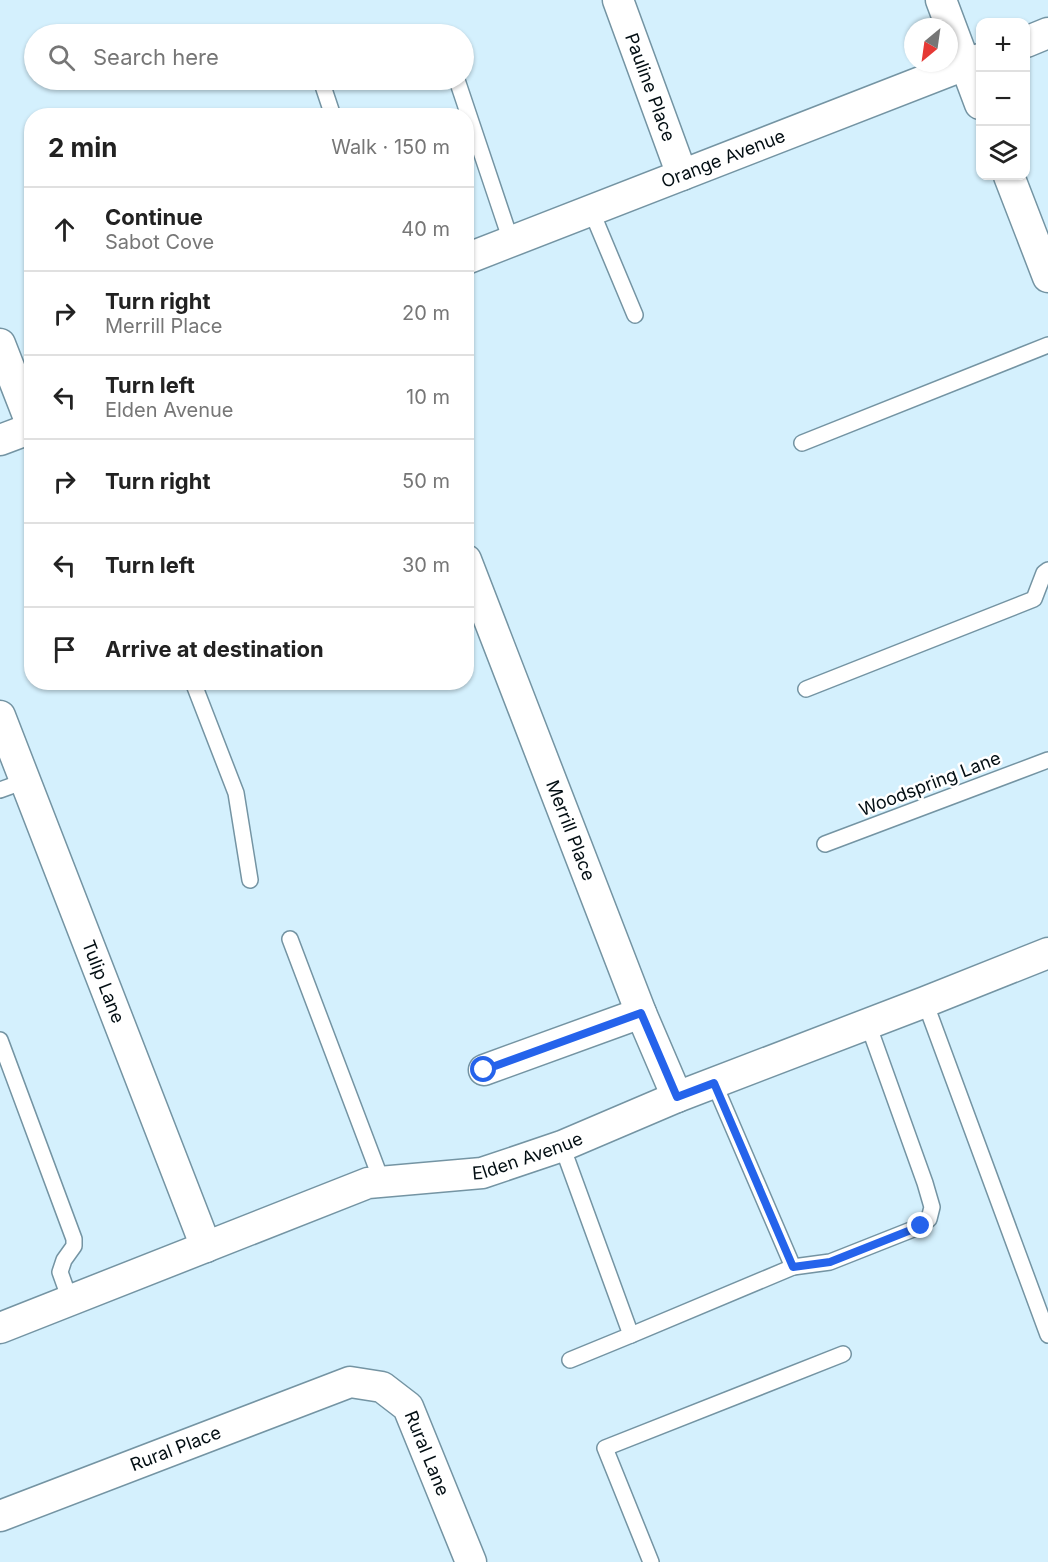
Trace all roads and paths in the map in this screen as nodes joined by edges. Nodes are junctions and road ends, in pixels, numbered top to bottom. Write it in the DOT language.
graph roads {
  1 [pos="618,0"];
  2 [pos="941,0"];
  3 [pos="1048,33"];
  4 [pos="1030,40"];
  5 [pos="973,62"];
  6 [pos="976,78"];
  7 [pos="324,90"];
  8 [pos="460,90"];
  9 [pos="330,108"];
  10 [pos="467,108"];
  11 [pos="474,130"];
  12 [pos="682,175"];
  13 [pos="1010,180"];
  14 [pos="591,210"];
  15 [pos="512,241"];
  16 [pos="474,256"];
  17 [pos="1048,277"];
  18 [pos="635,315"];
  19 [pos="0,344"];
  20 [pos="1048,345"];
  21 [pos="24,406"];
  22 [pos="24,430"];
  23 [pos="0,440"];
  24 [pos="802,443"];
  25 [pos="1048,570"];
  26 [pos="474,581"];
  27 [pos="806,689"];
  28 [pos="196,690"];
  29 [pos="0,716"];
  30 [pos="1048,760"];
  31 [pos="13,785"];
  32 [pos="825,844"];
  33 [pos="250,880"];
  34 [pos="290,939"];
  35 [pos="1048,953"];
  36 [pos="926,1002"];
  37 [pos="641,1013"];
  38 [pos="868,1024"];
  39 [pos="0,1040"];
  40 [pos="484,1070"];
  41 [pos="714,1083"];
  42 [pos="677,1097"];
  43 [pos="562,1146"];
  44 [pos="382,1182"];
  45 [pos="206,1247"];
  46 [pos="793,1267"];
  47 [pos="70,1300"];
  48 [pos="0,1328"];
  49 [pos="631,1335"];
  50 [pos="1048,1335"];
  51 [pos="843,1354"];
  52 [pos="570,1360"];
  53 [pos="350,1382"];
  54 [pos="0,1516"];
  55 [pos="471,1562"];
  56 [pos="651,1562"];
  1 -- 12 [label="street, Pauline Place"];
  2 -- 5 [label="street"];
  3 -- 4 [label="street"];
  5 -- 6 [label="street"];
  5 -- 12 [label="street, Orange Avenue"];
  7 -- 9 [label="lane"];
  8 -- 10 [label="lane"];
  11 -- 15 [label="lane"];
  12 -- 14 [label="street, Orange Avenue"];
  13 -- 17 [label="street"];
  14 -- 15 [label="street, Orange Avenue"];
  14 -- 18 [label="lane"];
  15 -- 16 [label="street, Orange Avenue"];
  19 -- 21 [label="street"];
  20 -- 24 [label="lane"];
  22 -- 23 [label="street"];
  25 -- 27 [label="lane"];
  26 -- 37 [label="street, Merrill Place"];
  28 -- 33 [label="lane"];
  29 -- 31 [label="street, Tulip Lane"];
  30 -- 32 [label="lane, Woodspring Lane"];
  31 -- 45 [label="street, Tulip Lane"];
  34 -- 44 [label="lane"];
  35 -- 36 [label="street, Elden Avenue"];
  36 -- 38 [label="street, Elden Avenue"];
  36 -- 50 [label="lane"];
  37 -- 40 [label="street"];
  37 -- 42 [label="street, Merrill Place"];
  38 -- 41 [label="street, Elden Avenue"];
  38 -- 46 [label="lane"];
  39 -- 47 [label="lane"];
  41 -- 42 [label="street, Elden Avenue"];
  41 -- 46 [label="lane"];
  42 -- 43 [label="street, Elden Avenue"];
  43 -- 44 [label="street, Elden Avenue"];
  43 -- 49 [label="lane"];
  44 -- 45 [label="street, Elden Avenue"];
  45 -- 47 [label="street, Elden Avenue"];
  46 -- 49 [label="lane"];
  47 -- 48 [label="street, Elden Avenue"];
  49 -- 52 [label="lane"];
  51 -- 56 [label="lane"];
  53 -- 54 [label="street, Rural Place"];
  53 -- 55 [label="street, Rural Lane"];
}
